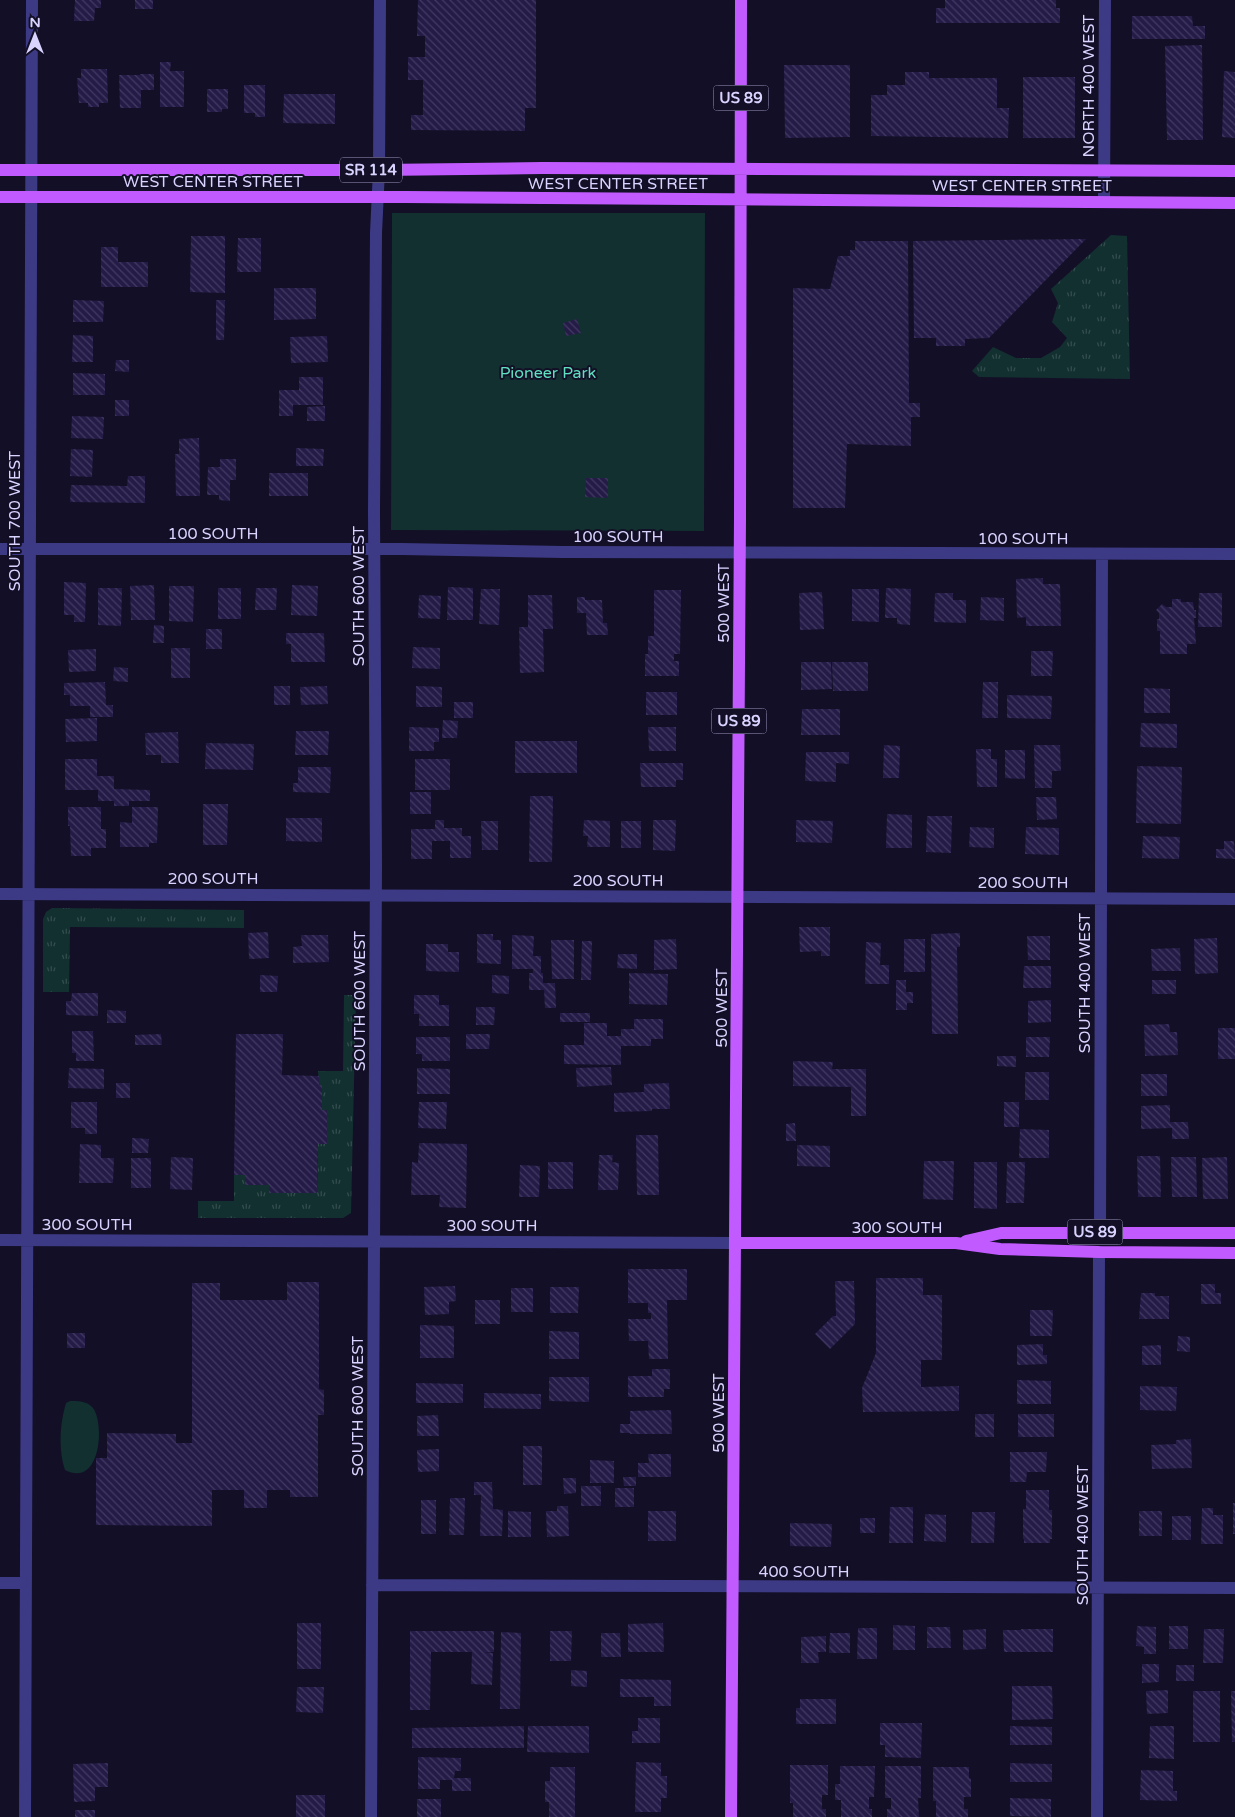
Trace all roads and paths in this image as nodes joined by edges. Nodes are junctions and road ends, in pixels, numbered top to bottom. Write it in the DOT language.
graph roads {
  1 [pos="32,0"];
  2 [pos="380,0"];
  3 [pos="741,0"];
  4 [pos="1105,0"];
  5 [pos="741,168"];
  6 [pos="0,170"];
  7 [pos="32,170"];
  8 [pos="379,170"];
  9 [pos="1104,170"];
  10 [pos="1235,171"];
  11 [pos="32,190"];
  12 [pos="378,191"];
  13 [pos="0,196"];
  14 [pos="741,199"];
  15 [pos="1104,202"];
  16 [pos="1235,203"];
  17 [pos="374,549"];
  18 [pos="0,550"];
  19 [pos="30,550"];
  20 [pos="740,553"];
  21 [pos="1102,554"];
  22 [pos="1235,554"];
  23 [pos="0,894"];
  24 [pos="29,894"];
  25 [pos="376,895"];
  26 [pos="737,896"];
  27 [pos="1101,898"];
  28 [pos="1235,898"];
  29 [pos="1100,1232"];
  30 [pos="1235,1233"];
  31 [pos="0,1240"];
  32 [pos="27,1240"];
  33 [pos="374,1241"];
  34 [pos="735,1243"];
  35 [pos="956,1243"];
  36 [pos="1099,1252"];
  37 [pos="1235,1253"];
  38 [pos="0,1583"];
  39 [pos="25,1583"];
  40 [pos="372,1585"];
  41 [pos="733,1587"];
  42 [pos="1098,1588"];
  43 [pos="1235,1588"];
  44 [pos="24,1817"];
  45 [pos="372,1817"];
  46 [pos="731,1817"];
  47 [pos="1097,1817"];
  1 -- 7 [label="street, SOUTH 700 WEST"];
  2 -- 8 [label="street, SOUTH 600 WEST"];
  3 -- 5 [label="main road, US 89"];
  4 -- 9 [label="street, NORTH 400 WEST"];
  5 -- 8 [label="main road, WEST CENTER STREET / SR 114"];
  5 -- 9 [label="main road, WEST CENTER STREET"];
  5 -- 14 [label="main road, US 89"];
  6 -- 7 [label="main road, WEST CENTER STREET / SR 114"];
  7 -- 8 [label="main road, WEST CENTER STREET / SR 114"];
  7 -- 11 [label="street, SOUTH 700 WEST"];
  8 -- 12 [label="street, SOUTH 600 WEST"];
  9 -- 10 [label="main road, WEST CENTER STREET"];
  9 -- 15 [label="street, NORTH 400 WEST"];
  11 -- 12 [label="main road, WEST CENTER STREET / SR 114"];
  11 -- 13 [label="main road, WEST CENTER STREET / SR 114"];
  11 -- 19 [label="street, SOUTH 700 WEST"];
  12 -- 14 [label="main road, WEST CENTER STREET / SR 114"];
  12 -- 17 [label="street, SOUTH 600 WEST"];
  14 -- 15 [label="main road, WEST CENTER STREET"];
  14 -- 20 [label="main road, 500 WEST / US 89"];
  15 -- 16 [label="main road, WEST CENTER STREET"];
  17 -- 19 [label="street, 100 SOUTH"];
  17 -- 20 [label="street, 100 SOUTH"];
  17 -- 25 [label="street, SOUTH 600 WEST"];
  18 -- 19 [label="street, 100 SOUTH"];
  19 -- 24 [label="street, SOUTH 700 WEST"];
  20 -- 21 [label="street, 100 SOUTH"];
  20 -- 26 [label="main road, 500 WEST / US 89"];
  21 -- 22 [label="street, 100 SOUTH"];
  21 -- 27 [label="street, SOUTH 400 WEST"];
  23 -- 24 [label="street, 200 SOUTH"];
  24 -- 25 [label="street, 200 SOUTH"];
  24 -- 32 [label="street, SOUTH 700 WEST"];
  25 -- 26 [label="street, 200 SOUTH"];
  25 -- 33 [label="street, SOUTH 600 WEST"];
  26 -- 27 [label="street, 200 SOUTH"];
  26 -- 34 [label="main road, 500 WEST / US 89"];
  27 -- 28 [label="street, 200 SOUTH"];
  27 -- 29 [label="street, SOUTH 400 WEST"];
  29 -- 30 [label="main road, 300 SOUTH / US 89"];
  29 -- 35 [label="main road, 300 SOUTH / US 89"];
  31 -- 32 [label="street, 300 SOUTH"];
  32 -- 33 [label="street, 300 SOUTH"];
  32 -- 39 [label="street, SOUTH 700 WEST"];
  33 -- 34 [label="street, 300 SOUTH"];
  33 -- 40 [label="street, SOUTH 600 WEST"];
  34 -- 35 [label="main road, 300 SOUTH / US 89"];
  34 -- 41 [label="main road, 500 WEST"];
  35 -- 36 [label="main road, 300 SOUTH / US 89"];
  36 -- 37 [label="main road, 300 SOUTH / US 89"];
  36 -- 42 [label="street, SOUTH 400 WEST"];
  38 -- 39 [label="street"];
  39 -- 44 [label="street, SOUTH 700 WEST"];
  40 -- 41 [label="street, 400 SOUTH"];
  40 -- 45 [label="street, SOUTH 600 WEST"];
  41 -- 42 [label="street, 400 SOUTH"];
  41 -- 46 [label="main road, 500 WEST"];
  42 -- 43 [label="street, 400 SOUTH"];
  42 -- 47 [label="street, SOUTH 400 WEST"];
}
